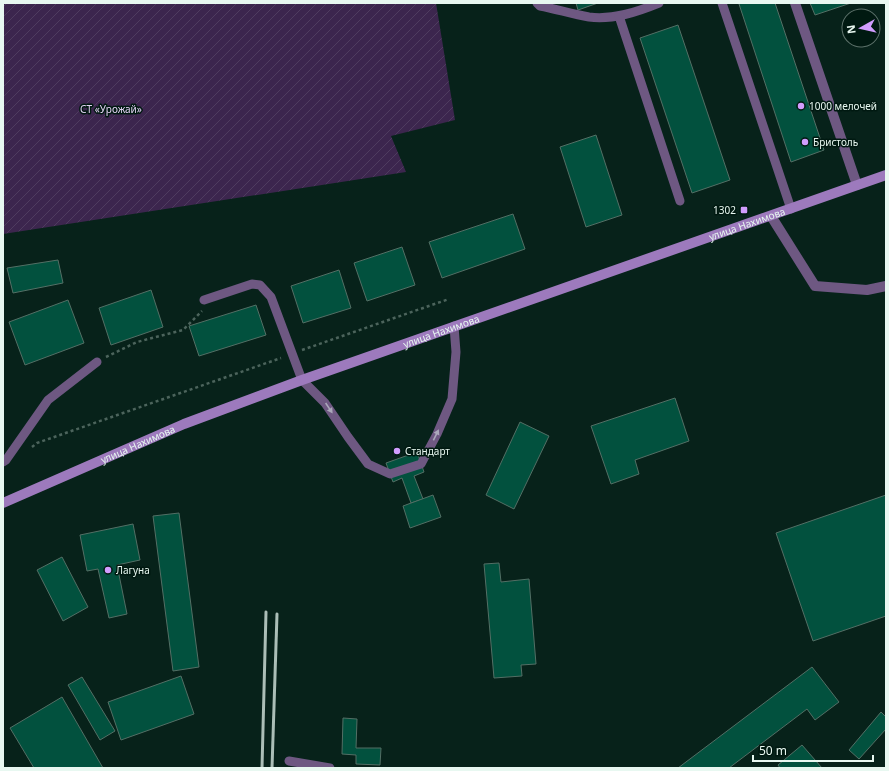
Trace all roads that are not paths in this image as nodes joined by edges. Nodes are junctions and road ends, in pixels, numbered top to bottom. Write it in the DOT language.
graph roads {
  1 [pos="537,3"];
  2 [pos="659,3"];
  3 [pos="722,3"];
  4 [pos="795,3"];
  5 [pos="619,16"];
  6 [pos="886,175"];
  7 [pos="857,185"];
  8 [pos="680,201"];
  9 [pos="791,209"];
  10 [pos="771,216"];
  11 [pos="886,286"];
  12 [pos="204,300"];
  13 [pos="454,326"];
  14 [pos="97,362"];
  15 [pos="302,380"];
  16 [pos="3,462"];
  17 [pos="3,503"];
  18 [pos="289,762"];
  19 [pos="330,768"];
  1 -- 5 [label="lane"];
  2 -- 5 [label="lane"];
  3 -- 9 [label="lane"];
  4 -- 7 [label="street"];
  5 -- 8 [label="lane"];
  6 -- 7 [label="main road, улица Нахимова"];
  7 -- 9 [label="main road, улица Нахимова"];
  9 -- 10 [label="main road, улица Нахимова"];
  10 -- 11 [label="street"];
  10 -- 13 [label="main road, улица Нахимова"];
  12 -- 15 [label="lane"];
  13 -- 15 [label="main road, улица Нахимова"];
  15 -- 13 [label="lane, one-way"];
  14 -- 16 [label="lane"];
  15 -- 17 [label="main road, улица Нахимова"];
  18 -- 19 [label="lane"];
}
